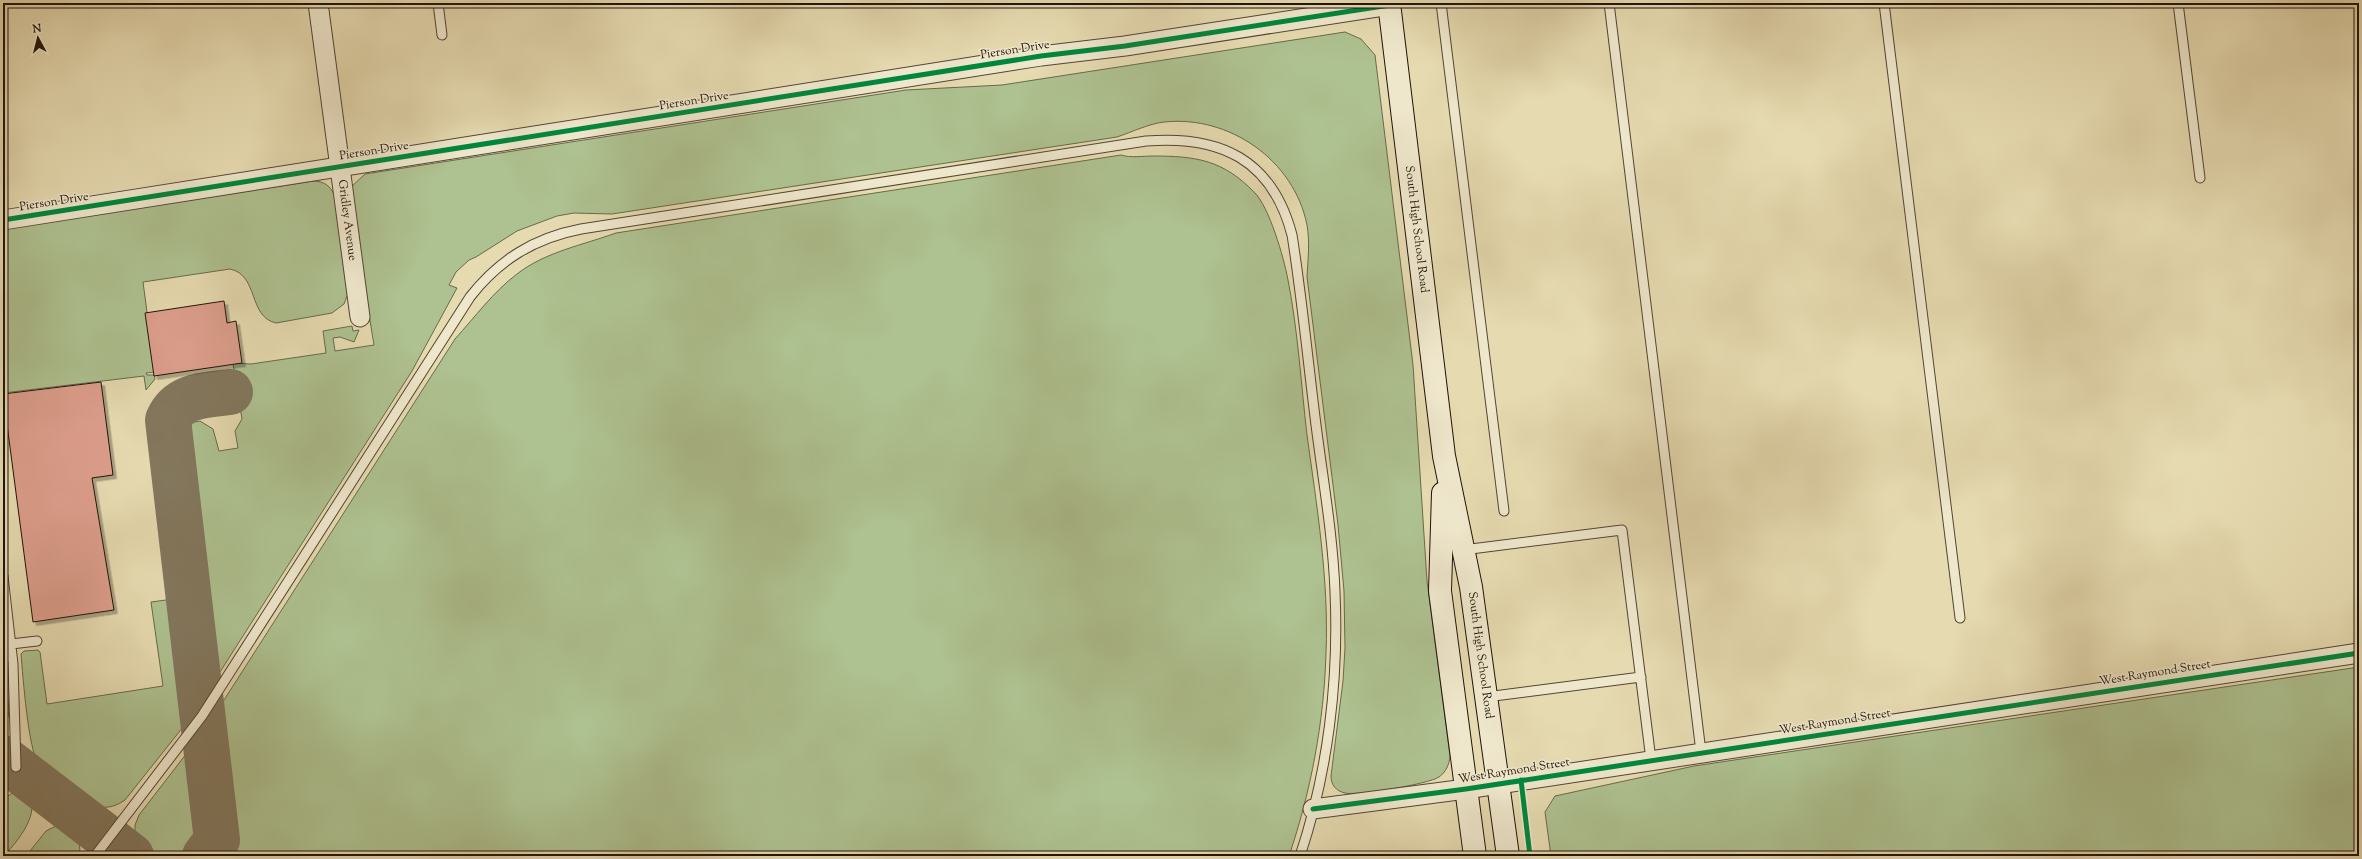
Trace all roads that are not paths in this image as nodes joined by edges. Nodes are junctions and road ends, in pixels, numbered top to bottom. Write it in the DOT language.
graph roads {
  1 [pos="318,3"];
  2 [pos="438,3"];
  3 [pos="1442,3"];
  4 [pos="1609,3"];
  5 [pos="1884,3"];
  6 [pos="2178,3"];
  7 [pos="1390,4"];
  8 [pos="442,35"];
  9 [pos="339,167"];
  10 [pos="2200,178"];
  11 [pos="3,220"];
  12 [pos="360,317"];
  13 [pos="1444,456"];
  14 [pos="1504,511"];
  15 [pos="1464,550"];
  16 [pos="3,576"];
  17 [pos="1960,618"];
  18 [pos="37,641"];
  19 [pos="11,644"];
  20 [pos="2359,653"];
  21 [pos="1641,677"];
  22 [pos="1486,698"];
  23 [pos="1701,752"];
  24 [pos="1651,760"];
  25 [pos="16,767"];
  26 [pos="1498,784"];
  27 [pos="1466,789"];
  28 [pos="1313,809"];
  29 [pos="96,856"];
  30 [pos="1300,856"];
  31 [pos="1475,856"];
  32 [pos="1508,856"];
  1 -- 9 [label="street, Gridley Avenue"];
  2 -- 8 [label="lane"];
  3 -- 14 [label="lane"];
  4 -- 23 [label="lane"];
  5 -- 17 [label="lane"];
  6 -- 10 [label="lane"];
  7 -- 9 [label="street, Pierson Drive"];
  7 -- 13 [label="street, South High School Road"];
  9 -- 11 [label="street, Pierson Drive"];
  9 -- 12 [label="street, Gridley Avenue"];
  13 -- 15 [label="street, South High School Road"];
  13 -- 27 [label="street, South High School Road"];
  15 -- 21 [label="lane"];
  15 -- 22 [label="street, South High School Road"];
  16 -- 19 [label="lane"];
  18 -- 19 [label="lane"];
  19 -- 25 [label="lane"];
  20 -- 23 [label="street, West Raymond Street"];
  21 -- 22 [label="lane"];
  21 -- 24 [label="lane"];
  22 -- 26 [label="street, South High School Road"];
  23 -- 24 [label="street, West Raymond Street"];
  24 -- 26 [label="street, West Raymond Street"];
  26 -- 27 [label="street, West Raymond Street"];
  26 -- 32 [label="street, South High School Road"];
  27 -- 28 [label="street, West Raymond Street"];
  27 -- 31 [label="street, South High School Road"];
  28 -- 29 [label="lane"];
  28 -- 30 [label="lane"];
}
